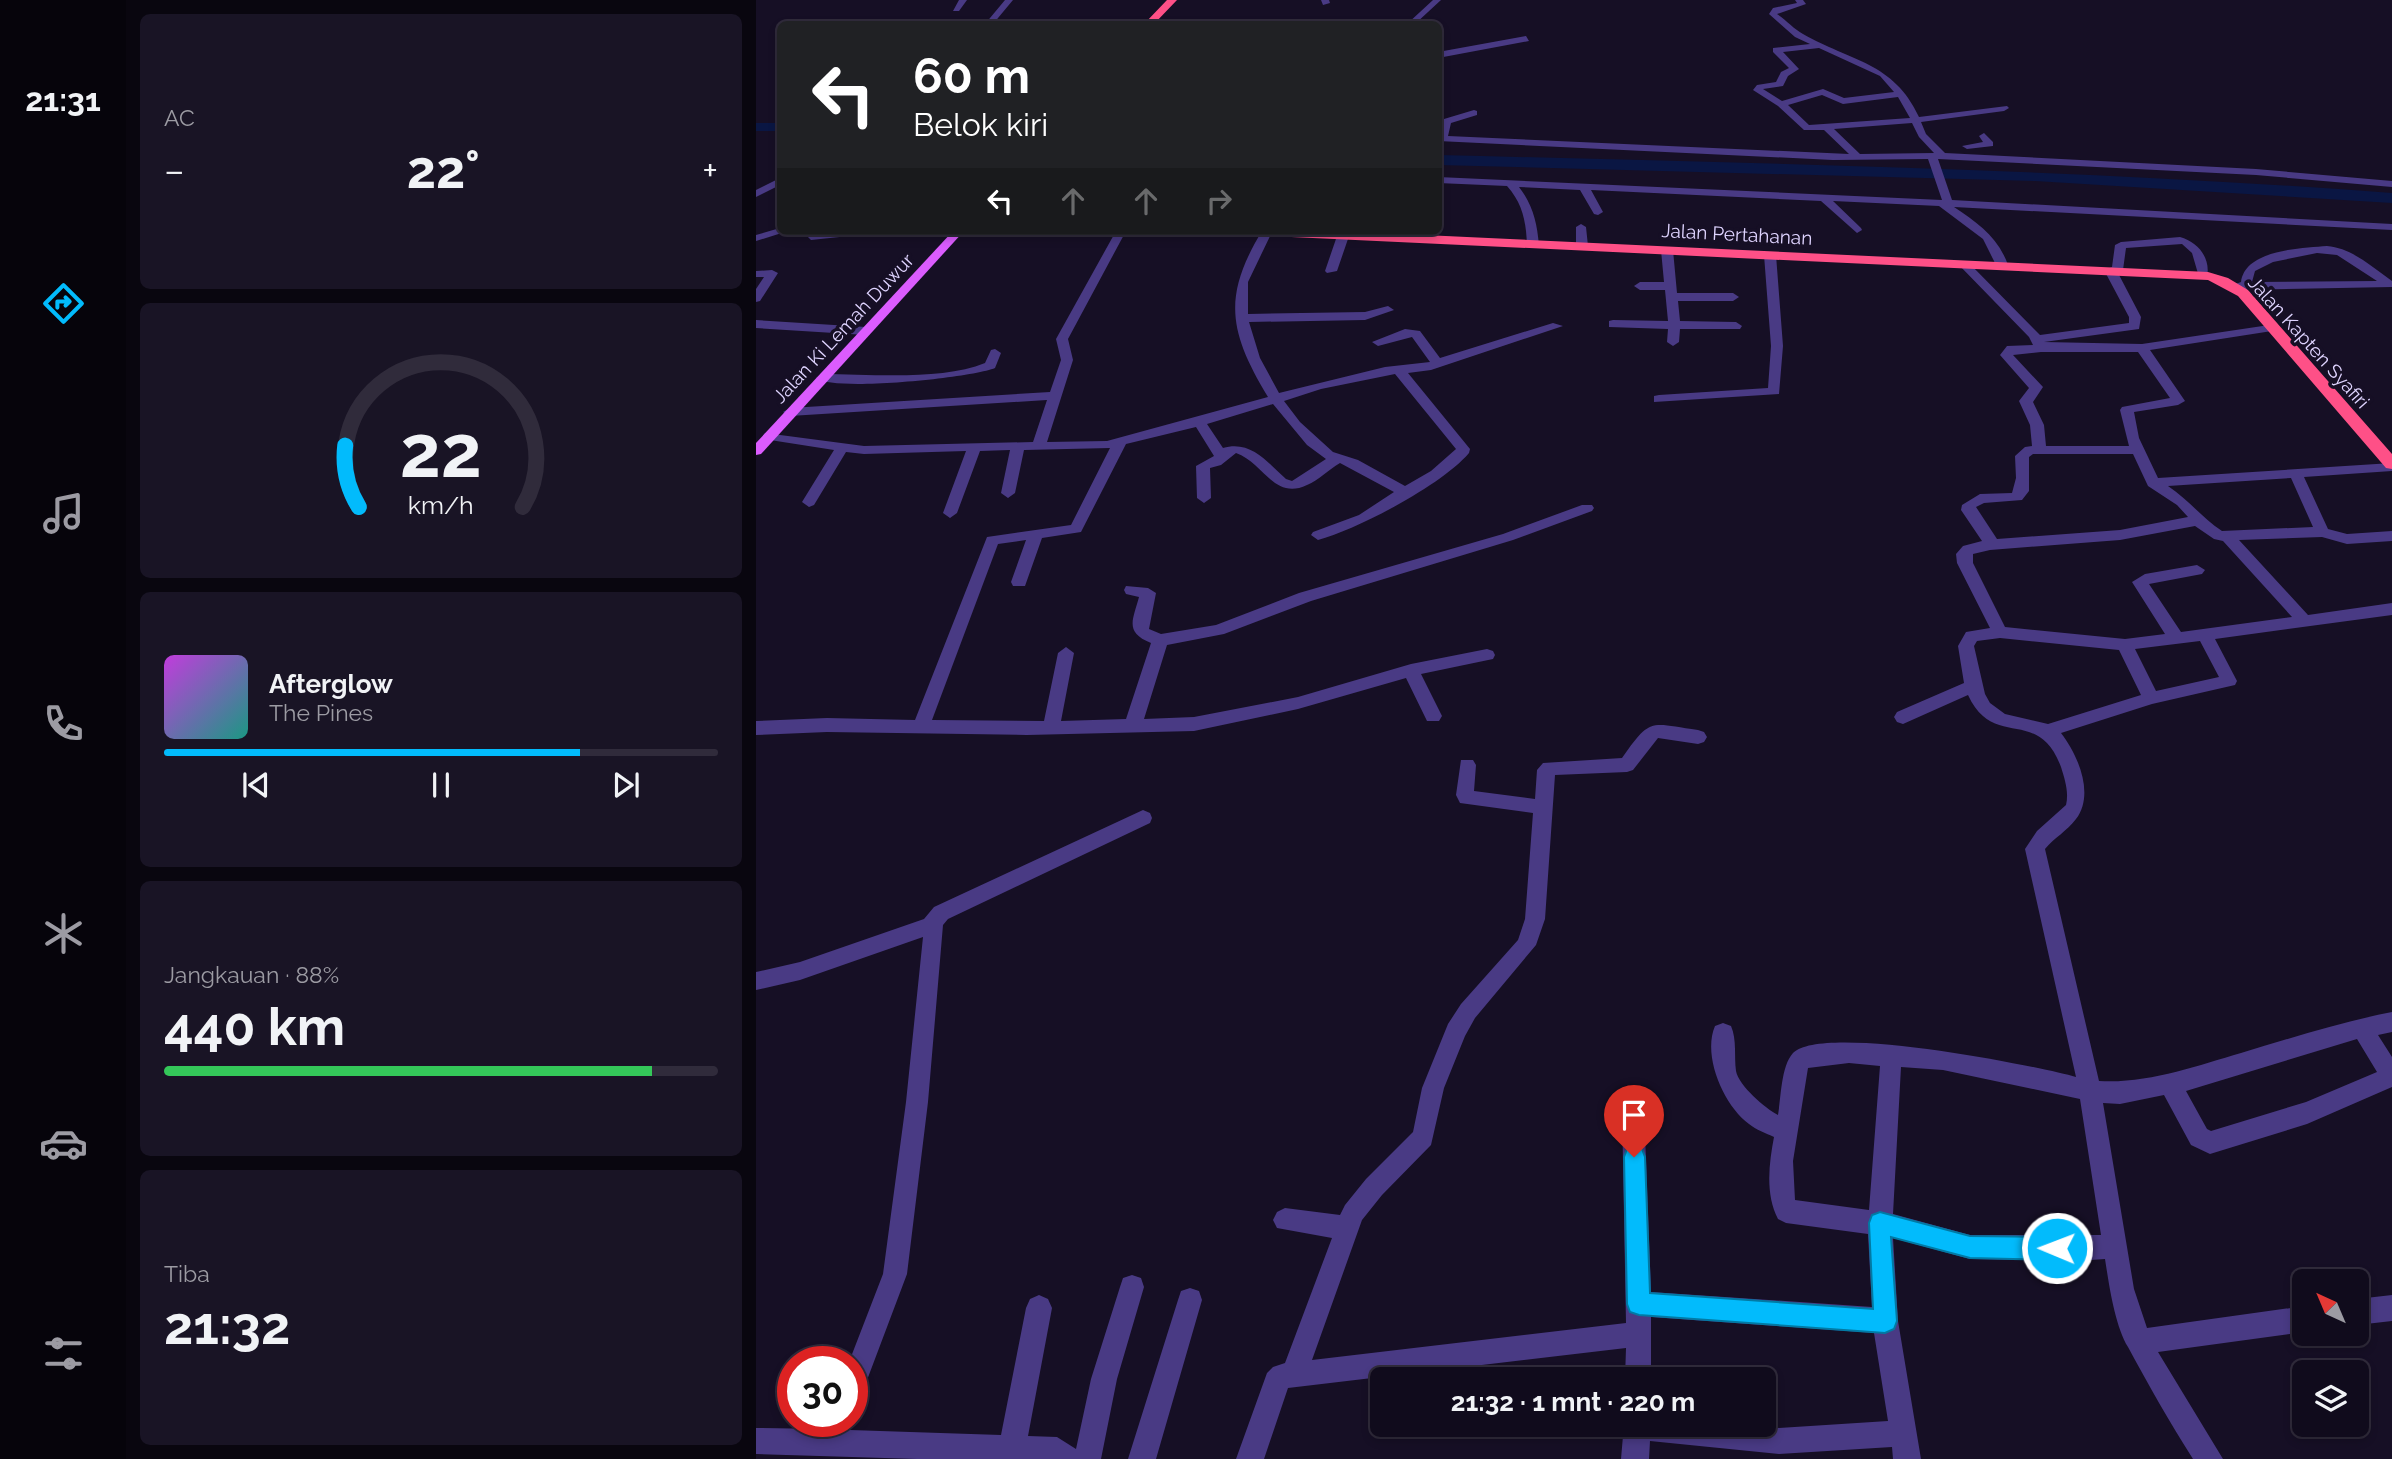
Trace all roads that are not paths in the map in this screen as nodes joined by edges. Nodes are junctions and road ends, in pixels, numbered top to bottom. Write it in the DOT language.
graph roads {
  1 [pos="963,0"];
  2 [pos="1009,0"];
  3 [pos="1172,0"];
  4 [pos="1437,0"];
  5 [pos="1799,0"];
  6 [pos="956,9"];
  7 [pos="992,21"];
  8 [pos="1152,21"];
  9 [pos="1413,21"];
  10 [pos="1526,40"];
  11 [pos="1819,45"];
  12 [pos="1442,55"];
  13 [pos="1901,94"];
  14 [pos="1781,104"];
  15 [pos="2004,108"];
  16 [pos="1474,113"];
  17 [pos="1915,120"];
  18 [pos="1826,126"];
  19 [pos="1442,134"];
  20 [pos="1984,136"];
  21 [pos="1442,138"];
  22 [pos="1932,145"];
  23 [pos="1858,157"];
  24 [pos="1936,158"];
  25 [pos="1442,180"];
  26 [pos="777,183"];
  27 [pos="1510,183"];
  28 [pos="2392,184"];
  29 [pos="1584,187"];
  30 [pos="756,194"];
  31 [pos="1825,199"];
  32 [pos="1945,203"];
  33 [pos="1598,212"];
  34 [pos="1581,227"];
  35 [pos="2392,227"];
  36 [pos="1857,230"];
  37 [pos="777,233"];
  38 [pos="955,235"];
  39 [pos="1119,235"];
  40 [pos="1265,235"];
  41 [pos="1324,235"];
  42 [pos="1343,236"];
  43 [pos="756,238"];
  44 [pos="1533,245"];
  45 [pos="1581,246"];
  46 [pos="1667,250"];
  47 [pos="1770,255"];
  48 [pos="1964,264"];
  49 [pos="2002,265"];
  50 [pos="2114,270"];
  51 [pos="1331,271"];
  52 [pos="756,274"];
  53 [pos="2203,275"];
  54 [pos="2235,284"];
  55 [pos="2390,284"];
  56 [pos="1640,286"];
  57 [pos="1671,291"];
  58 [pos="1733,297"];
  59 [pos="756,298"];
  60 [pos="1388,310"];
  61 [pos="1241,318"];
  62 [pos="756,324"];
  63 [pos="1613,324"];
  64 [pos="1674,324"];
  65 [pos="1557,326"];
  66 [pos="1736,326"];
  67 [pos="2272,327"];
  68 [pos="866,331"];
  69 [pos="1378,342"];
  70 [pos="1673,342"];
  71 [pos="2040,344"];
  72 [pos="2142,348"];
  73 [pos="995,353"];
  74 [pos="1437,363"];
  75 [pos="1399,370"];
  76 [pos="822,378"];
  77 [pos="1055,396"];
  78 [pos="1276,397"];
  79 [pos="1659,399"];
  80 [pos="790,412"];
  81 [pos="1199,422"];
  82 [pos="770,436"];
  83 [pos="1120,443"];
  84 [pos="1040,445"];
  85 [pos="975,446"];
  86 [pos="1018,446"];
  87 [pos="841,449"];
  88 [pos="2039,450"];
  89 [pos="2138,450"];
  90 [pos="756,451"];
  91 [pos="1221,455"];
  92 [pos="1338,459"];
  93 [pos="2392,465"];
  94 [pos="2295,472"];
  95 [pos="2153,483"];
  96 [pos="1405,492"];
  97 [pos="1008,494"];
  98 [pos="1205,498"];
  99 [pos="809,502"];
  100 [pos="1587,508"];
  101 [pos="950,513"];
  102 [pos="2200,520"];
  103 [pos="2322,532"];
  104 [pos="1036,534"];
  105 [pos="1318,535"];
  106 [pos="2226,535"];
  107 [pos="2392,536"];
  108 [pos="1989,545"];
  109 [pos="2197,570"];
  110 [pos="1019,582"];
  111 [pos="1132,590"];
  112 [pos="2392,608"];
  113 [pos="2305,621"];
  114 [pos="2000,632"];
  115 [pos="2204,633"];
  116 [pos="2176,637"];
  117 [pos="1160,640"];
  118 [pos="2125,645"];
  119 [pos="1066,653"];
  120 [pos="1488,655"];
  121 [pos="1411,670"];
  122 [pos="1973,685"];
  123 [pos="2151,698"];
  124 [pos="1433,716"];
  125 [pos="1903,717"];
  126 [pos="1133,725"];
  127 [pos="922,727"];
  128 [pos="1051,727"];
  129 [pos="756,728"];
  130 [pos="2047,731"];
  131 [pos="1698,737"];
  132 [pos="1466,765"];
  133 [pos="1542,807"];
  134 [pos="1143,818"];
  135 [pos="931,925"];
  136 [pos="756,981"];
  137 [pos="2392,1021"];
  138 [pos="2364,1029"];
  139 [pos="1723,1033"];
  140 [pos="1891,1058"];
  141 [pos="2170,1084"];
  142 [pos="2090,1091"];
  143 [pos="1633,1108"];
  144 [pos="1785,1130"];
  145 [pos="1285,1220"];
  146 [pos="1880,1223"];
  147 [pos="1348,1228"];
  148 [pos="2115,1246"];
  149 [pos="1132,1287"];
  150 [pos="1190,1300"];
  151 [pos="1639,1304"];
  152 [pos="1039,1308"];
  153 [pos="2392,1308"];
  154 [pos="2370,1311"];
  155 [pos="1885,1321"];
  156 [pos="2292,1321"];
  157 [pos="1640,1334"];
  158 [pos="2138,1342"];
  159 [pos="868,1346"];
  160 [pos="1639,1367"];
  161 [pos="1293,1375"];
  162 [pos="1901,1433"];
  163 [pos="868,1434"];
  164 [pos="788,1437"];
  165 [pos="1636,1437"];
  166 [pos="1744,1437"];
  167 [pos="756,1441"];
  168 [pos="1012,1450"];
  169 [pos="1068,1459"];
  170 [pos="1087,1459"];
  171 [pos="1142,1459"];
  172 [pos="1250,1459"];
  173 [pos="1635,1459"];
  174 [pos="1907,1459"];
  175 [pos="2209,1459"];
  1 -- 6 [label="street"];
  2 -- 7 [label="street"];
  3 -- 8 [label="highway"];
  4 -- 9 [label="street"];
  5 -- 11 [label="street"];
  10 -- 12 [label="street"];
  11 -- 13 [label="street"];
  11 -- 14 [label="street"];
  13 -- 14 [label="street"];
  13 -- 17 [label="street"];
  14 -- 18 [label="street"];
  15 -- 17 [label="street"];
  16 -- 19 [label="street"];
  17 -- 18 [label="street"];
  17 -- 22 [label="street"];
  18 -- 23 [label="street"];
  20 -- 22 [label="street"];
  21 -- 23 [label="street"];
  22 -- 24 [label="street"];
  23 -- 24 [label="street"];
  24 -- 28 [label="street"];
  24 -- 32 [label="street"];
  25 -- 27 [label="street"];
  26 -- 30 [label="street"];
  27 -- 29 [label="street"];
  27 -- 44 [label="street"];
  29 -- 31 [label="street"];
  29 -- 33 [label="street"];
  31 -- 32 [label="street"];
  31 -- 36 [label="street"];
  32 -- 35 [label="street"];
  32 -- 49 [label="street"];
  34 -- 45 [label="street"];
  37 -- 43 [label="street"];
  38 -- 68 [label="main road, Jalan Ki Lemah Duwur"];
  39 -- 77 [label="street"];
  40 -- 61 [label="street"];
  41 -- 42 [label="highway, Jalan Pertahanan"];
  42 -- 44 [label="highway, Jalan Pertahanan"];
  42 -- 51 [label="street"];
  44 -- 45 [label="highway, Jalan Pertahanan"];
  45 -- 46 [label="highway, Jalan Pertahanan"];
  46 -- 47 [label="highway, Jalan Pertahanan"];
  46 -- 57 [label="street"];
  47 -- 48 [label="highway, Jalan Pertahanan"];
  47 -- 79 [label="street"];
  48 -- 49 [label="highway, Jalan Pertahanan"];
  48 -- 71 [label="street"];
  49 -- 50 [label="highway, Jalan Pertahanan"];
  50 -- 53 [label="highway, Jalan Pertahanan"];
  50 -- 53 [label="street"];
  50 -- 71 [label="street"];
  52 -- 59 [label="street"];
  53 -- 54 [label="highway, Jalan Pertahanan"];
  54 -- 55 [label="street"];
  54 -- 55 [label="street"];
  54 -- 67 [label="highway, Jalan Kapten Syafiri"];
  56 -- 57 [label="street"];
  57 -- 58 [label="street"];
  57 -- 64 [label="street"];
  60 -- 61 [label="street"];
  61 -- 78 [label="street"];
  62 -- 68 [label="street"];
  63 -- 64 [label="street"];
  64 -- 66 [label="street"];
  64 -- 70 [label="street"];
  65 -- 74 [label="street"];
  67 -- 72 [label="street"];
  67 -- 93 [label="highway, Jalan Kapten Syafiri"];
  68 -- 76 [label="main road, Jalan Ki Lemah Duwur"];
  69 -- 74 [label="street"];
  71 -- 72 [label="street"];
  71 -- 88 [label="street"];
  72 -- 89 [label="street"];
  73 -- 76 [label="street"];
  74 -- 75 [label="street"];
  75 -- 78 [label="street"];
  75 -- 96 [label="street"];
  76 -- 80 [label="main road, Jalan Ki Lemah Duwur"];
  77 -- 80 [label="street"];
  77 -- 84 [label="street"];
  78 -- 81 [label="street"];
  78 -- 92 [label="street"];
  80 -- 82 [label="main road, Jalan Ki Lemah Duwur"];
  81 -- 83 [label="street"];
  81 -- 91 [label="street"];
  82 -- 87 [label="street"];
  82 -- 90 [label="main road, Jalan Ki Lemah Duwur"];
  83 -- 84 [label="street"];
  83 -- 104 [label="street"];
  84 -- 86 [label="street"];
  85 -- 86 [label="street"];
  85 -- 87 [label="street"];
  85 -- 101 [label="street"];
  86 -- 97 [label="street"];
  87 -- 99 [label="street"];
  88 -- 89 [label="street"];
  88 -- 108 [label="street"];
  89 -- 95 [label="street"];
  91 -- 92 [label="street"];
  91 -- 98 [label="street"];
  92 -- 96 [label="street"];
  93 -- 94 [label="street"];
  94 -- 95 [label="street"];
  94 -- 103 [label="street"];
  95 -- 102 [label="street"];
  96 -- 105 [label="street"];
  100 -- 117 [label="street"];
  102 -- 106 [label="street"];
  102 -- 108 [label="street"];
  103 -- 106 [label="street"];
  103 -- 107 [label="street"];
  104 -- 110 [label="street"];
  104 -- 127 [label="street"];
  106 -- 113 [label="street"];
  108 -- 114 [label="street"];
  109 -- 116 [label="street"];
  111 -- 117 [label="street"];
  112 -- 113 [label="street"];
  113 -- 115 [label="street"];
  114 -- 118 [label="street"];
  114 -- 122 [label="street"];
  115 -- 116 [label="street"];
  115 -- 123 [label="street"];
  116 -- 118 [label="street"];
  117 -- 126 [label="street"];
  118 -- 123 [label="street"];
  119 -- 128 [label="street"];
  120 -- 121 [label="street"];
  121 -- 124 [label="street"];
  121 -- 126 [label="street"];
  122 -- 125 [label="street"];
  122 -- 130 [label="street"];
  123 -- 130 [label="street"];
  126 -- 128 [label="street"];
  127 -- 128 [label="street"];
  127 -- 129 [label="street"];
  130 -- 142 [label="street"];
  131 -- 133 [label="street"];
  132 -- 133 [label="street"];
  133 -- 147 [label="street"];
  134 -- 135 [label="street"];
  135 -- 136 [label="street"];
  135 -- 159 [label="street"];
  137 -- 138 [label="street"];
  138 -- 141 [label="street"];
  138 -- 141 [label="street"];
  139 -- 144 [label="street"];
  140 -- 142 [label="street"];
  140 -- 144 [label="street"];
  140 -- 146 [label="street"];
  141 -- 142 [label="street"];
  142 -- 148 [label="street"];
  143 -- 151 [label="street"];
  144 -- 146 [label="street"];
  145 -- 147 [label="street"];
  146 -- 148 [label="street"];
  146 -- 155 [label="street"];
  147 -- 161 [label="street"];
  148 -- 158 [label="street"];
  149 -- 170 [label="street"];
  150 -- 171 [label="street"];
  151 -- 155 [label="street"];
  151 -- 157 [label="street"];
  152 -- 168 [label="street"];
  153 -- 154 [label="street"];
  155 -- 162 [label="street"];
  156 -- 158 [label="street"];
  157 -- 160 [label="street"];
  157 -- 161 [label="street"];
  158 -- 175 [label="street"];
  161 -- 172 [label="street"];
  162 -- 166 [label="street"];
  162 -- 174 [label="street"];
  163 -- 168 [label="street"];
  164 -- 167 [label="street"];
  165 -- 173 [label="street"];
  168 -- 169 [label="street"];
}
